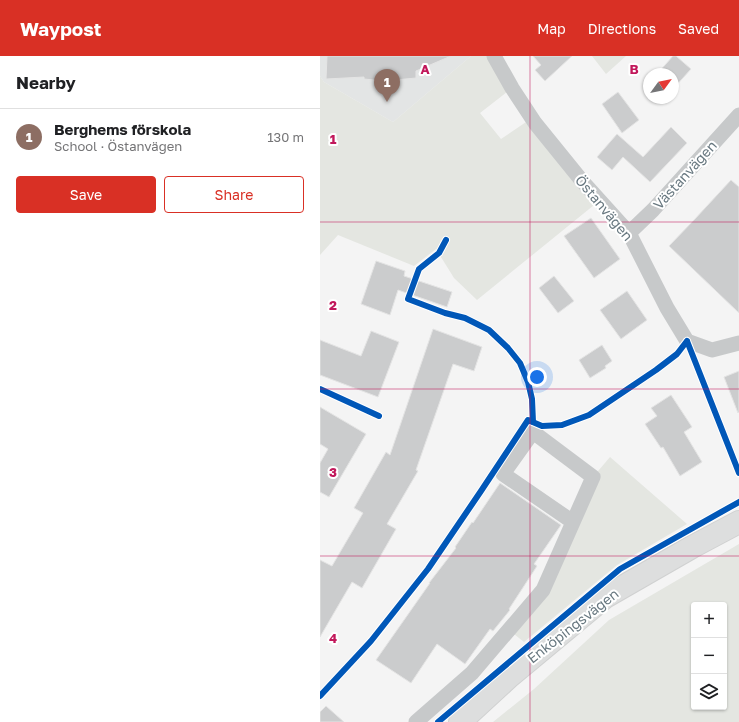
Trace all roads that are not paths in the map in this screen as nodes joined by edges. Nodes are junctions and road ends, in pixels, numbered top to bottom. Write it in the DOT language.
graph roads {
  1 [pos="494,56"];
  2 [pos="739,114"];
  3 [pos="629,233"];
  4 [pos="739,343"];
  5 [pos="573,522"];
  6 [pos="739,522"];
  7 [pos="416,722"];
  8 [pos="460,722"];
  1 -- 3 [label="street, Östanvägen"];
  2 -- 3 [label="street, Västanvägen"];
  3 -- 4 [label="street, Östanvägen"];
  5 -- 5 [label="street"];
  5 -- 7 [label="street"];
  6 -- 8 [label="street, Enköpingsvägen"];
}
